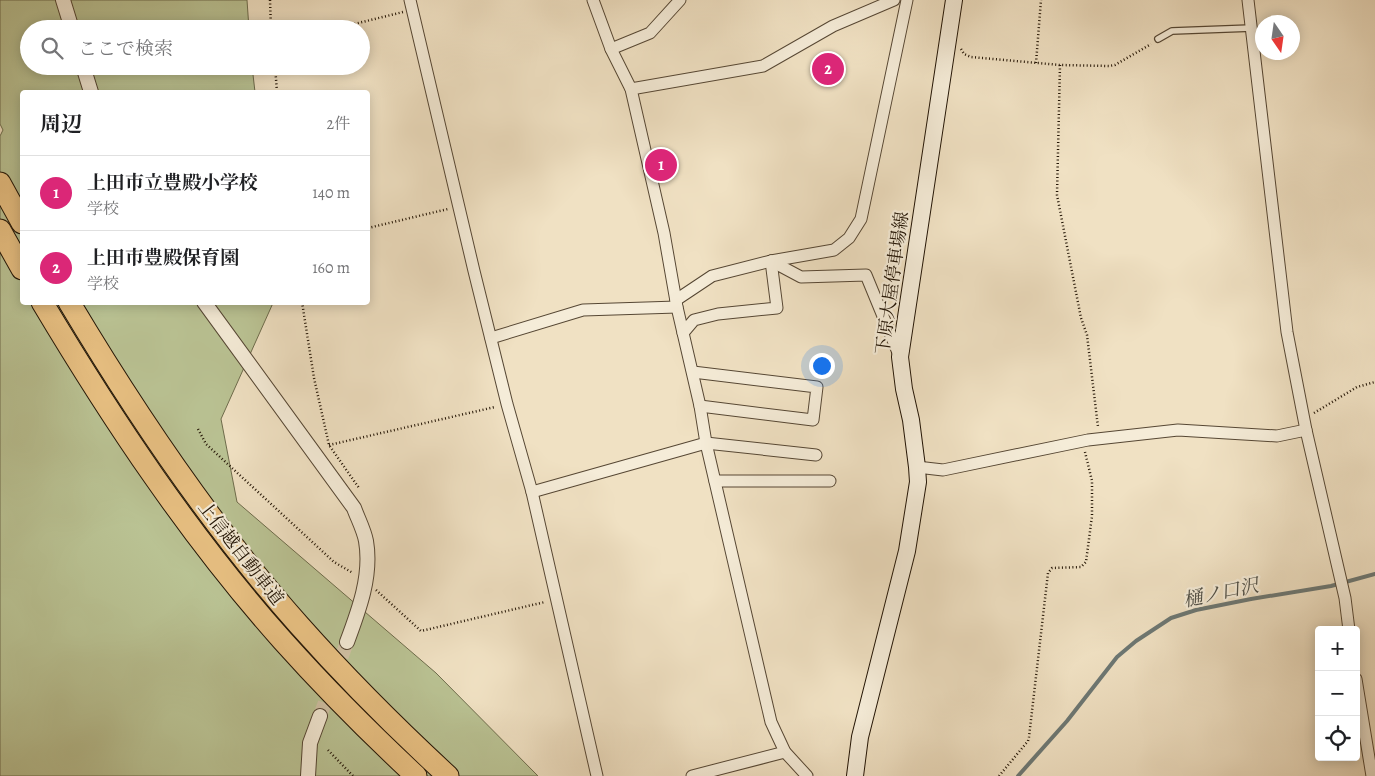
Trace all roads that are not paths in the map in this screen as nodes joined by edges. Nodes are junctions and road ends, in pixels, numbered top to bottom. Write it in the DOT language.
graph roads {
  1 [pos="63,0"];
  2 [pos="593,0"];
  3 [pos="680,0"];
  4 [pos="894,0"];
  5 [pos="907,0"];
  6 [pos="954,0"];
  7 [pos="1248,0"];
  8 [pos="411,5"];
  9 [pos="69,20"];
  10 [pos="1252,28"];
  11 [pos="1158,39"];
  12 [pos="611,49"];
  13 [pos="86,75"];
  14 [pos="631,89"];
  15 [pos="91,90"];
  16 [pos="0,183"];
  17 [pos="20,219"];
  18 [pos="0,230"];
  19 [pos="770,260"];
  20 [pos="20,265"];
  21 [pos="676,304"];
  22 [pos="44,305"];
  23 [pos="71,305"];
  24 [pos="206,305"];
  25 [pos="683,333"];
  26 [pos="491,338"];
  27 [pos="900,357"];
  28 [pos="693,372"];
  29 [pos="700,406"];
  30 [pos="1305,424"];
  31 [pos="706,443"];
  32 [pos="816,455"];
  33 [pos="917,467"];
  34 [pos="715,481"];
  35 [pos="830,482"];
  36 [pos="532,492"];
  37 [pos="1348,626"];
  38 [pos="347,642"];
  39 [pos="1360,703"];
  40 [pos="320,716"];
  41 [pos="785,752"];
  42 [pos="308,776"];
  43 [pos="416,776"];
  44 [pos="448,776"];
  45 [pos="597,776"];
  46 [pos="692,776"];
  47 [pos="807,776"];
  48 [pos="855,776"];
  49 [pos="1372,776"];
  1 -- 9 [label="street"];
  2 -- 12 [label="street"];
  3 -- 12 [label="street"];
  4 -- 14 [label="street"];
  5 -- 19 [label="street"];
  6 -- 27 [label="main road, 下原大屋停車場線"];
  7 -- 10 [label="street"];
  8 -- 26 [label="street"];
  10 -- 11 [label="lane"];
  10 -- 30 [label="street"];
  12 -- 14 [label="street"];
  13 -- 15 [label="street"];
  14 -- 21 [label="street"];
  16 -- 17 [label="highway"];
  18 -- 20 [label="highway"];
  19 -- 21 [label="street"];
  19 -- 25 [label="street"];
  19 -- 27 [label="street"];
  21 -- 25 [label="street"];
  21 -- 26 [label="street"];
  22 -- 43 [label="highway, 上信越自動車道"];
  23 -- 44 [label="highway, 上信越自動車道"];
  24 -- 38 [label="street"];
  25 -- 28 [label="street"];
  26 -- 36 [label="street"];
  27 -- 33 [label="main road, 下原大屋停車場線"];
  28 -- 29 [label="street"];
  28 -- 29 [label="street"];
  29 -- 31 [label="street"];
  30 -- 33 [label="street"];
  30 -- 37 [label="street"];
  31 -- 32 [label="street"];
  31 -- 34 [label="street"];
  31 -- 36 [label="street"];
  33 -- 48 [label="main road, 下原大屋停車場線"];
  34 -- 35 [label="street"];
  34 -- 41 [label="street"];
  36 -- 45 [label="street"];
  39 -- 49 [label="street"];
  40 -- 42 [label="street"];
  41 -- 46 [label="street"];
  41 -- 47 [label="street"];
}
